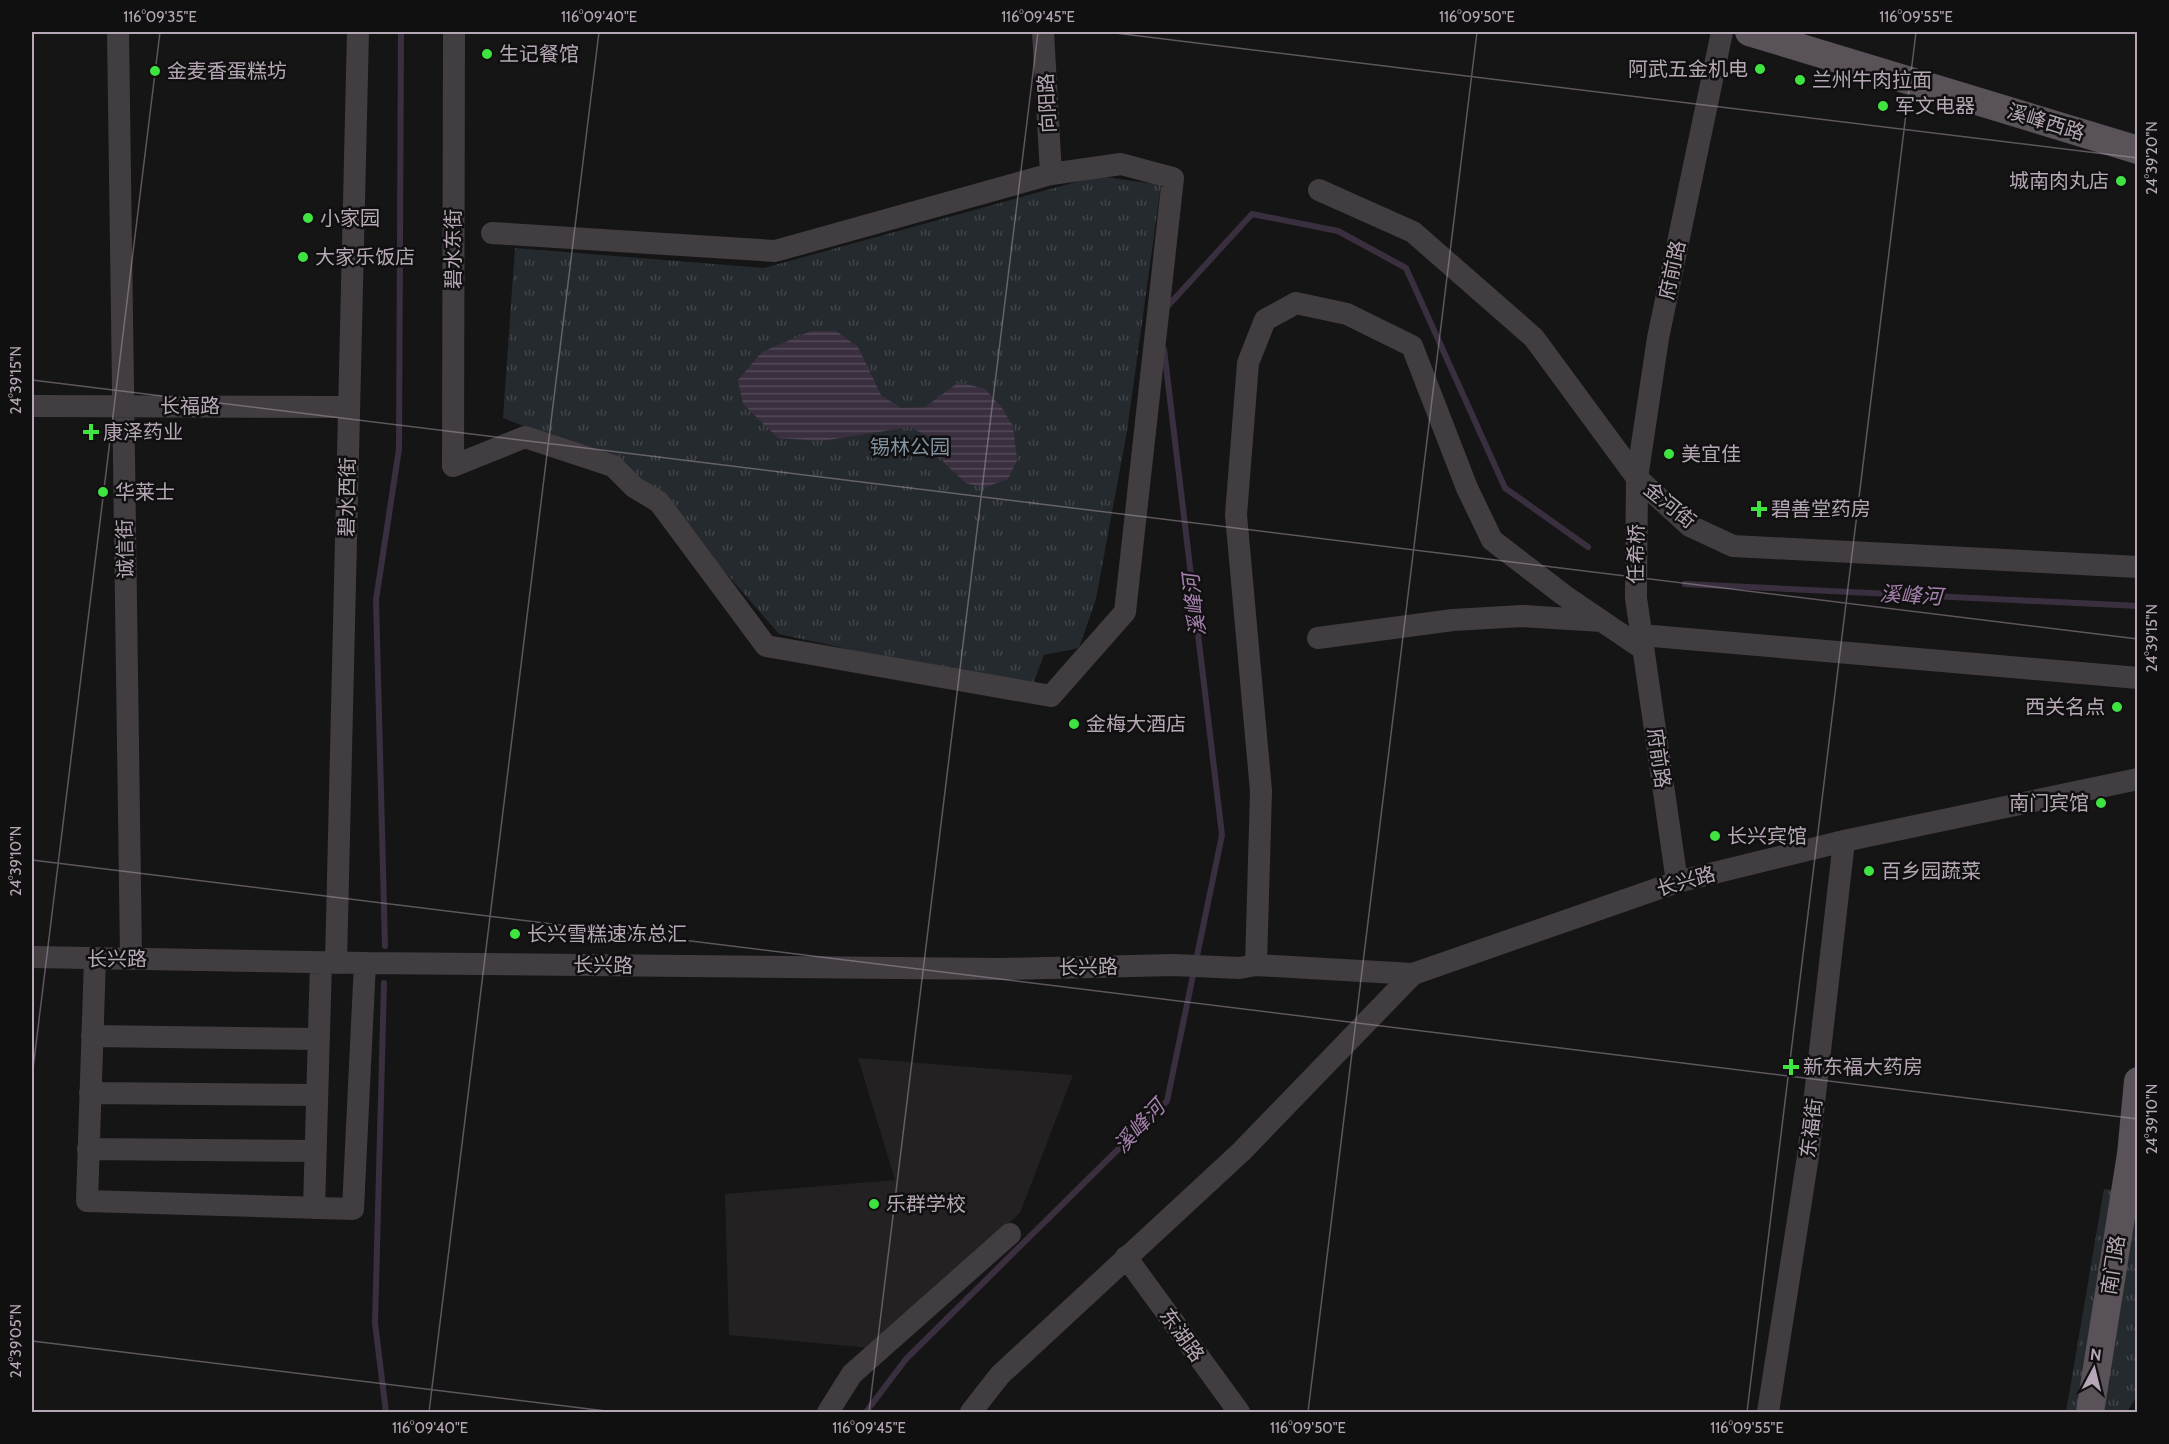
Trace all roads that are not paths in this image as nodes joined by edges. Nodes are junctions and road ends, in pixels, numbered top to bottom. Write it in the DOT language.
graph roads {
  1 [pos="118,32"];
  2 [pos="358,32"];
  3 [pos="454,32"];
  4 [pos="1043,32"];
  5 [pos="1722,32"];
  6 [pos="1749,32"];
  7 [pos="2138,150"];
  8 [pos="1051,174"];
  9 [pos="1319,190"];
  10 [pos="492,233"];
  11 [pos="32,406"];
  12 [pos="123,406"];
  13 [pos="349,407"];
  14 [pos="1637,478"];
  15 [pos="1637,511"];
  16 [pos="2138,567"];
  17 [pos="1636,598"];
  18 [pos="1602,622"];
  19 [pos="1641,635"];
  20 [pos="1318,638"];
  21 [pos="2138,678"];
  22 [pos="2138,780"];
  23 [pos="1844,841"];
  24 [pos="1677,882"];
  25 [pos="32,957"];
  26 [pos="130,958"];
  27 [pos="94,960"];
  28 [pos="328,963"];
  29 [pos="365,963"];
  30 [pos="1247,966"];
  31 [pos="1413,974"];
  32 [pos="92,1036"];
  33 [pos="318,1039"];
  34 [pos="2138,1080"];
  35 [pos="90,1093"];
  36 [pos="317,1095"];
  37 [pos="88,1149"];
  38 [pos="315,1150"];
  39 [pos="2134,1155"];
  40 [pos="314,1208"];
  41 [pos="1010,1234"];
  42 [pos="1126,1257"];
  43 [pos="828,1413"];
  44 [pos="971,1413"];
  45 [pos="1239,1413"];
  46 [pos="1768,1413"];
  47 [pos="2090,1413"];
  1 -- 12 [label="street, 诚信街"];
  2 -- 13 [label="street, 碧水西街"];
  3 -- 8 [label="street, 碧水东街"];
  4 -- 8 [label="street, 向阳路"];
  5 -- 14 [label="street, 府前路"];
  6 -- 7 [label="main road, 溪峰西路"];
  8 -- 10 [label="street"];
  9 -- 14 [label="street, 金河街"];
  11 -- 12 [label="street, 长福路"];
  12 -- 13 [label="street, 长福路"];
  12 -- 26 [label="street, 诚信街"];
  13 -- 28 [label="street, 碧水西街"];
  14 -- 15 [label="street, 府前路"];
  14 -- 16 [label="street, 金河街"];
  15 -- 17 [label="street, 任希桥"];
  17 -- 19 [label="street, 府前路"];
  18 -- 19 [label="street"];
  18 -- 20 [label="street"];
  18 -- 30 [label="street"];
  19 -- 21 [label="street"];
  19 -- 24 [label="street, 府前路"];
  22 -- 23 [label="street, 长兴路"];
  23 -- 24 [label="street, 长兴路"];
  23 -- 46 [label="street, 东福街"];
  24 -- 31 [label="street, 长兴路"];
  25 -- 27 [label="street, 长兴路"];
  26 -- 27 [label="street, 长兴路"];
  26 -- 28 [label="street, 长兴路"];
  27 -- 32 [label="street"];
  28 -- 29 [label="street, 长兴路"];
  28 -- 33 [label="street, 碧水西街"];
  29 -- 30 [label="street, 长兴路"];
  29 -- 40 [label="street"];
  30 -- 31 [label="street, 长兴路"];
  31 -- 42 [label="street"];
  32 -- 33 [label="street"];
  32 -- 35 [label="street"];
  33 -- 36 [label="street, 碧水西街"];
  34 -- 39 [label="main road, 南门路"];
  35 -- 36 [label="street"];
  35 -- 37 [label="street"];
  36 -- 38 [label="street, 碧水西街"];
  37 -- 38 [label="street"];
  37 -- 40 [label="street"];
  38 -- 40 [label="street, 碧水西街"];
  39 -- 47 [label="main road, 南门路"];
  41 -- 43 [label="street"];
  42 -- 44 [label="street"];
  42 -- 45 [label="street, 东湖路"];
}
